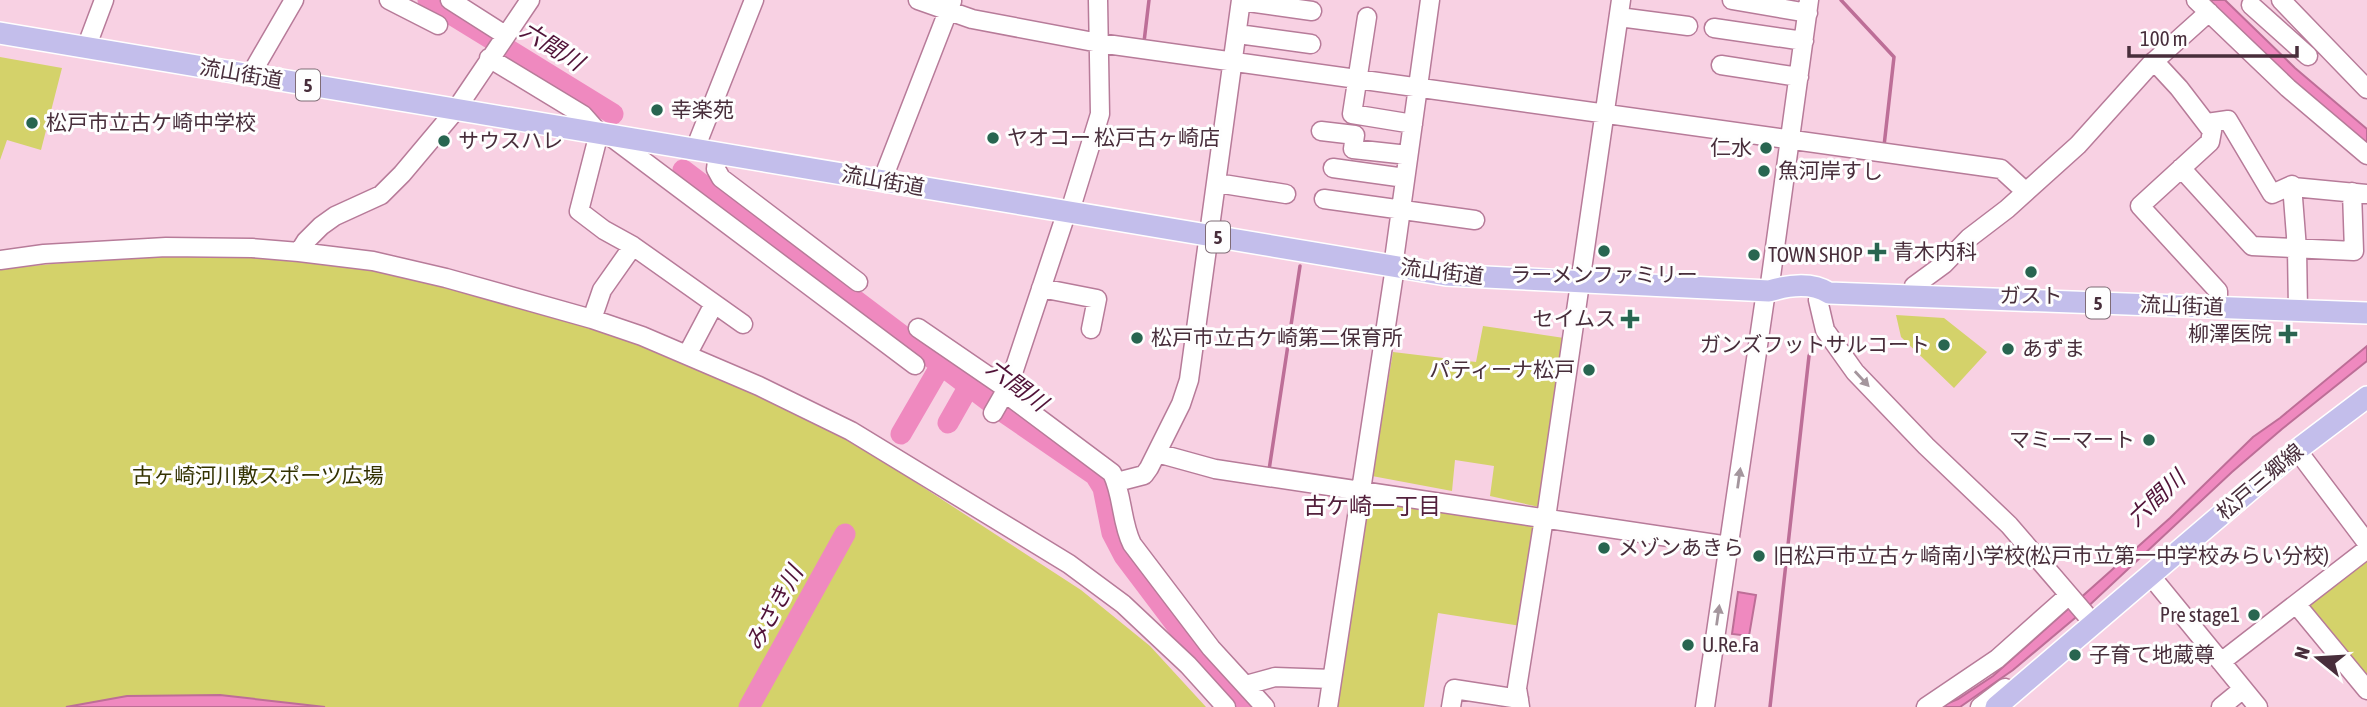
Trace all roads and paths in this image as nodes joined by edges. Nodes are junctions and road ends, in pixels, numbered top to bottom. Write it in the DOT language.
graph roads {
  1 [pos="294,0"];
  2 [pos="389,0"];
  3 [pos="450,0"];
  4 [pos="530,0"];
  5 [pos="754,0"];
  6 [pos="918,0"];
  7 [pos="1098,0"];
  8 [pos="1430,0"];
  9 [pos="1732,0"];
  10 [pos="2281,0"];
  11 [pos="101,1"];
  12 [pos="1241,1"];
  13 [pos="2250,5"];
  14 [pos="951,6"];
  15 [pos="1809,6"];
  16 [pos="2202,6"];
  17 [pos="1620,9"];
  18 [pos="1312,11"];
  19 [pos="1367,17"];
  20 [pos="438,25"];
  21 [pos="1688,26"];
  22 [pos="1714,28"];
  23 [pos="0,33"];
  24 [pos="1238,34"];
  25 [pos="505,35"];
  26 [pos="1804,41"];
  27 [pos="1099,43"];
  28 [pos="1311,44"];
  29 [pos="86,48"];
  30 [pos="2308,56"];
  31 [pos="489,58"];
  32 [pos="2154,61"];
  33 [pos="1234,62"];
  34 [pos="1721,65"];
  35 [pos="253,76"];
  36 [pos="1799,77"];
  37 [pos="1357,79"];
  38 [pos="1418,88"];
  39 [pos="2367,89"];
  40 [pos="455,111"];
  41 [pos="1605,114"];
  42 [pos="2207,123"];
  43 [pos="1413,124"];
  44 [pos="1321,131"];
  45 [pos="603,134"];
  46 [pos="1790,139"];
  47 [pos="695,149"];
  48 [pos="718,153"];
  49 [pos="1408,155"];
  50 [pos="2367,155"];
  51 [pos="1333,168"];
  52 [pos="2181,168"];
  53 [pos="1405,178"];
  54 [pos="882,181"];
  55 [pos="1217,183"];
  56 [pos="2293,187"];
  57 [pos="2026,192"];
  58 [pos="2360,193"];
  59 [pos="1286,194"];
  60 [pos="1324,199"];
  61 [pos="1400,210"];
  62 [pos="1068,211"];
  63 [pos="1475,220"];
  64 [pos="1209,236"];
  65 [pos="633,246"];
  66 [pos="2297,249"];
  67 [pos="299,252"];
  68 [pos="0,260"];
  69 [pos="1394,267"];
  70 [pos="858,282"];
  71 [pos="1580,283"];
  72 [pos="1041,288"];
  73 [pos="1768,291"];
  74 [pos="1824,297"];
  75 [pos="1913,297"];
  76 [pos="714,304"];
  77 [pos="2218,307"];
  78 [pos="2298,310"];
  79 [pos="2367,313"];
  80 [pos="592,318"];
  81 [pos="743,324"];
  82 [pos="918,328"];
  83 [pos="1091,329"];
  84 [pos="938,342"];
  85 [pos="687,355"];
  86 [pos="1006,391"];
  87 [pos="2367,397"];
  88 [pos="993,413"];
  89 [pos="2297,450"];
  90 [pos="1157,453"];
  91 [pos="1117,482"];
  92 [pos="1359,490"];
  93 [pos="1545,518"];
  94 [pos="2367,543"];
  95 [pos="1729,545"];
  96 [pos="2367,549"];
  97 [pos="2150,575"];
  98 [pos="2069,595"];
  99 [pos="2296,604"];
  100 [pos="2091,621"];
  101 [pos="2062,652"];
  102 [pos="2221,662"];
  103 [pos="1332,680"];
  104 [pos="1246,685"];
  105 [pos="2366,686"];
  106 [pos="2243,689"];
  107 [pos="1519,703"];
  108 [pos="1226,707"];
  109 [pos="1265,707"];
  110 [pos="1328,707"];
  111 [pos="1451,707"];
  112 [pos="1705,707"];
  113 [pos="1926,707"];
  114 [pos="1980,707"];
  115 [pos="1996,707"];
  116 [pos="2010,707"];
  117 [pos="2221,707"];
  118 [pos="2258,707"];
  1 -- 35 [label="street"];
  2 -- 20 [label="street"];
  3 -- 25 [label="street"];
  4 -- 25 [label="street"];
  5 -- 47 [label="street"];
  6 -- 14 [label="street"];
  7 -- 27 [label="street"];
  8 -- 38 [label="street"];
  9 -- 15 [label="street"];
  10 -- 39 [label="street"];
  11 -- 29 [label="street"];
  12 -- 18 [label="street"];
  12 -- 24 [label="street"];
  13 -- 30 [label="street"];
  14 -- 27 [label="street"];
  14 -- 54 [label="street"];
  15 -- 26 [label="street"];
  16 -- 32 [label="street"];
  16 -- 50 [label="street"];
  17 -- 21 [label="street"];
  17 -- 41 [label="street"];
  19 -- 37 [label="street"];
  22 -- 26 [label="street"];
  23 -- 29 [label="main road, 流山街道 / 5"];
  24 -- 28 [label="street"];
  24 -- 33 [label="street"];
  25 -- 31 [label="street"];
  26 -- 36 [label="street"];
  27 -- 33 [label="street"];
  27 -- 62 [label="street"];
  29 -- 35 [label="main road, 流山街道 / 5"];
  31 -- 40 [label="street"];
  31 -- 45 [label="street"];
  32 -- 42 [label="street"];
  32 -- 57 [label="street"];
  33 -- 37 [label="street"];
  33 -- 55 [label="street"];
  34 -- 36 [label="street"];
  35 -- 40 [label="main road, 流山街道 / 5"];
  36 -- 46 [label="street"];
  37 -- 38 [label="street"];
  37 -- 43 [label="street"];
  38 -- 41 [label="street"];
  38 -- 43 [label="street"];
  40 -- 45 [label="main road, 流山街道 / 5"];
  40 -- 67 [label="street"];
  41 -- 46 [label="street"];
  41 -- 71 [label="street"];
  42 -- 52 [label="street"];
  42 -- 56 [label="street"];
  43 -- 49 [label="street"];
  44 -- 49 [label="street"];
  45 -- 47 [label="main road, 流山街道 / 5"];
  45 -- 65 [label="street"];
  45 -- 84 [label="street"];
  46 -- 57 [label="street"];
  46 -- 73 [label="street"];
  47 -- 48 [label="main road, 流山街道 / 5"];
  48 -- 54 [label="main road, 流山街道 / 5"];
  48 -- 70 [label="street"];
  49 -- 53 [label="street"];
  51 -- 53 [label="street"];
  52 -- 66 [label="street"];
  52 -- 77 [label="street"];
  53 -- 61 [label="street"];
  54 -- 62 [label="main road, 流山街道 / 5"];
  55 -- 59 [label="street"];
  55 -- 64 [label="street"];
  56 -- 58 [label="street"];
  56 -- 66 [label="street"];
  57 -- 75 [label="street"];
  58 -- 66 [label="street"];
  60 -- 61 [label="street"];
  61 -- 63 [label="street"];
  61 -- 69 [label="street"];
  62 -- 64 [label="main road, 流山街道 / 5"];
  62 -- 72 [label="street"];
  64 -- 69 [label="main road, 流山街道 / 5"];
  64 -- 90 [label="street"];
  65 -- 76 [label="street"];
  65 -- 80 [label="street"];
  66 -- 78 [label="street"];
  67 -- 68 [label="street"];
  67 -- 80 [label="street"];
  69 -- 71 [label="main road, 流山街道 / 5"];
  69 -- 92 [label="street"];
  71 -- 73 [label="main road, 流山街道 / 5"];
  71 -- 93 [label="street"];
  72 -- 83 [label="street"];
  72 -- 86 [label="street"];
  73 -- 74 [label="main road, 流山街道 / 5"];
  95 -- 73 [label="street, one-way"];
  74 -- 75 [label="main road, 流山街道 / 5"];
  74 -- 98 [label="street, one-way"];
  75 -- 77 [label="main road, 流山街道 / 5"];
  76 -- 81 [label="street"];
  76 -- 85 [label="street"];
  77 -- 78 [label="main road, 流山街道 / 5"];
  78 -- 79 [label="main road, 流山街道 / 5"];
  80 -- 85 [label="street"];
  82 -- 84 [label="street"];
  84 -- 86 [label="street"];
  85 -- 108 [label="street"];
  86 -- 88 [label="street"];
  86 -- 91 [label="street"];
  87 -- 89 [label="main road, 松戸三郷線"];
  89 -- 94 [label="street"];
  89 -- 97 [label="main road, 松戸三郷線"];
  90 -- 91 [label="street"];
  90 -- 92 [label="street"];
  91 -- 104 [label="street"];
  92 -- 93 [label="street"];
  92 -- 103 [label="street"];
  93 -- 95 [label="street"];
  93 -- 107 [label="street"];
  112 -- 95 [label="street, one-way"];
  96 -- 99 [label="street"];
  97 -- 100 [label="main road, 松戸三郷線"];
  97 -- 102 [label="street"];
  98 -- 100 [label="street"];
  98 -- 113 [label="street"];
  99 -- 102 [label="street"];
  99 -- 105 [label="street"];
  100 -- 101 [label="main road, 松戸三郷線"];
  101 -- 114 [label="street"];
  101 -- 115 [label="main road, 松戸三郷線"];
  101 -- 116 [label="street"];
  102 -- 106 [label="street"];
  103 -- 104 [label="street"];
  103 -- 110 [label="street"];
  104 -- 109 [label="street"];
  106 -- 117 [label="street"];
  106 -- 118 [label="street"];
  107 -- 111 [label="street"];
}
